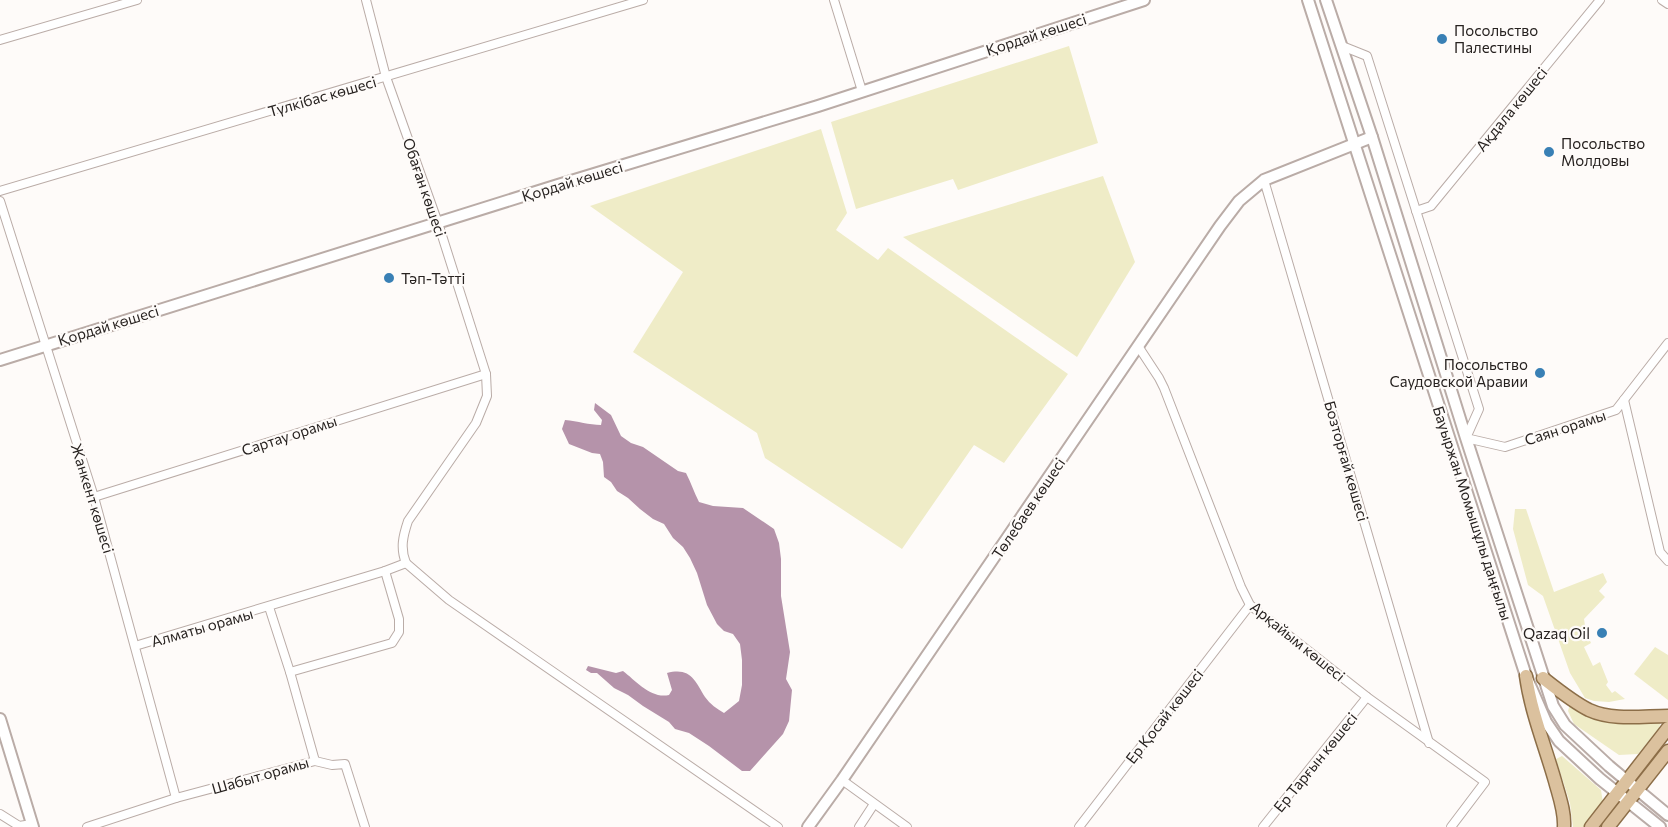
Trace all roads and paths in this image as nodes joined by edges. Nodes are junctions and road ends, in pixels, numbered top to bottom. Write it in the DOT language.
graph roads {
  1 [pos="137,0"];
  2 [pos="366,0"];
  3 [pos="643,0"];
  4 [pos="834,0"];
  5 [pos="1142,0"];
  6 [pos="1308,0"];
  7 [pos="1326,0"];
  8 [pos="1600,0"];
  9 [pos="1662,0"];
  10 [pos="1668,4"];
  11 [pos="0,40"];
  12 [pos="1342,46"];
  13 [pos="386,77"];
  14 [pos="862,91"];
  15 [pos="1372,138"];
  16 [pos="1354,144"];
  17 [pos="1264,180"];
  18 [pos="0,191"];
  19 [pos="0,201"];
  20 [pos="1416,211"];
  21 [pos="438,223"];
  22 [pos="1668,344"];
  23 [pos="45,345"];
  24 [pos="1138,346"];
  25 [pos="0,360"];
  26 [pos="486,374"];
  27 [pos="1624,400"];
  28 [pos="1466,438"];
  29 [pos="94,497"];
  30 [pos="1668,561"];
  31 [pos="406,563"];
  32 [pos="385,571"];
  33 [pos="1250,605"];
  34 [pos="269,607"];
  35 [pos="135,646"];
  36 [pos="291,672"];
  37 [pos="1526,676"];
  38 [pos="1543,678"];
  39 [pos="1367,697"];
  40 [pos="1668,716"];
  41 [pos="0,719"];
  42 [pos="1668,728"];
  43 [pos="3,742"];
  44 [pos="1429,743"];
  45 [pos="1668,751"];
  46 [pos="315,761"];
  47 [pos="842,780"];
  48 [pos="1627,781"];
  49 [pos="1637,790"];
  50 [pos="1617,794"];
  51 [pos="176,798"];
  52 [pos="1628,802"];
  53 [pos="874,804"];
  54 [pos="0,814"];
  55 [pos="1668,814"];
  56 [pos="33,825"];
  57 [pos="87,827"];
  58 [pos="365,827"];
  59 [pos="778,827"];
  60 [pos="808,827"];
  61 [pos="859,827"];
  62 [pos="907,827"];
  63 [pos="1079,827"];
  64 [pos="1263,827"];
  65 [pos="1451,827"];
  66 [pos="1564,827"];
  67 [pos="1591,827"];
  68 [pos="1608,827"];
  69 [pos="1660,827"];
  1 -- 11 [label="street"];
  2 -- 13 [label="street, Обаған көшесі"];
  3 -- 13 [label="street, Түлкібас көшесі"];
  4 -- 14 [label="street"];
  5 -- 14 [label="street, Қордай көшесі"];
  6 -- 16 [label="street, Бауыржан Момышұлы даңғылы"];
  7 -- 12 [label="street, Бауыржан Момышұлы даңғылы"];
  8 -- 20 [label="street, Ақдала көшесі"];
  9 -- 10 [label="street"];
  12 -- 15 [label="street, Бауыржан Момышұлы даңғылы"];
  12 -- 20 [label="street"];
  13 -- 18 [label="street, Түлкібас көшесі"];
  13 -- 21 [label="street, Обаған көшесі"];
  14 -- 21 [label="street, Қордай көшесі"];
  15 -- 16 [label="street"];
  15 -- 28 [label="street, Бауыржан Момышұлы даңғылы"];
  16 -- 17 [label="street"];
  16 -- 37 [label="street, Бауыржан Момышұлы даңғылы"];
  17 -- 24 [label="street, Төлебаев көшесі"];
  17 -- 44 [label="street, Бозторғай көшесі"];
  19 -- 23 [label="street, Жанкент көшесі"];
  20 -- 28 [label="street"];
  21 -- 23 [label="street, Қордай көшесі"];
  21 -- 26 [label="street, Обаған көшесі"];
  22 -- 27 [label="street, Саян орамы"];
  23 -- 25 [label="street, Қордай көшесі"];
  23 -- 29 [label="street, Жанкент көшесі"];
  24 -- 33 [label="street, Арқайым көшесі"];
  24 -- 47 [label="street, Төлебаев көшесі"];
  26 -- 29 [label="street, Сартау орамы"];
  26 -- 31 [label="street"];
  27 -- 28 [label="street, Саян орамы"];
  27 -- 30 [label="street"];
  28 -- 38 [label="street, Бауыржан Момышұлы даңғылы"];
  29 -- 35 [label="street, Жанкент көшесі"];
  31 -- 32 [label="street, Алматы орамы"];
  31 -- 59 [label="street"];
  32 -- 34 [label="street, Алматы орамы"];
  32 -- 36 [label="street"];
  33 -- 39 [label="street, Арқайым көшесі"];
  33 -- 63 [label="street, Ер Қосай көшесі"];
  34 -- 35 [label="street, Алматы орамы"];
  34 -- 36 [label="street, Шабыт орамы"];
  35 -- 51 [label="street, Жанкент көшесі"];
  36 -- 46 [label="street, Шабыт орамы"];
  37 -- 50 [label="street, Бауыржан Момышұлы даңғылы"];
  37 -- 66 [label="main road"];
  38 -- 40 [label="main road"];
  38 -- 48 [label="street, Бауыржан Момышұлы даңғылы"];
  39 -- 44 [label="street, Арқайым көшесі"];
  39 -- 64 [label="street, Ер Тарғын көшесі"];
  41 -- 43 [label="street"];
  42 -- 48 [label="main road"];
  43 -- 56 [label="street"];
  44 -- 65 [label="street, Арқайым көшесі"];
  45 -- 49 [label="main road"];
  46 -- 51 [label="street, Шабыт орамы"];
  46 -- 58 [label="street"];
  47 -- 53 [label="street"];
  47 -- 60 [label="street, Төлебаев көшесі"];
  48 -- 49 [label="street, Бауыржан Момышұлы даңғылы"];
  48 -- 50 [label="main road"];
  49 -- 52 [label="main road"];
  49 -- 55 [label="street, Бауыржан Момышұлы даңғылы"];
  50 -- 52 [label="street, Бауыржан Момышұлы даңғылы"];
  50 -- 67 [label="main road"];
  51 -- 57 [label="street, Шабыт орамы"];
  52 -- 68 [label="main road"];
  52 -- 69 [label="street, Бауыржан Момышұлы даңғылы"];
  53 -- 61 [label="street"];
  53 -- 62 [label="street"];
  54 -- 56 [label="street"];
}
